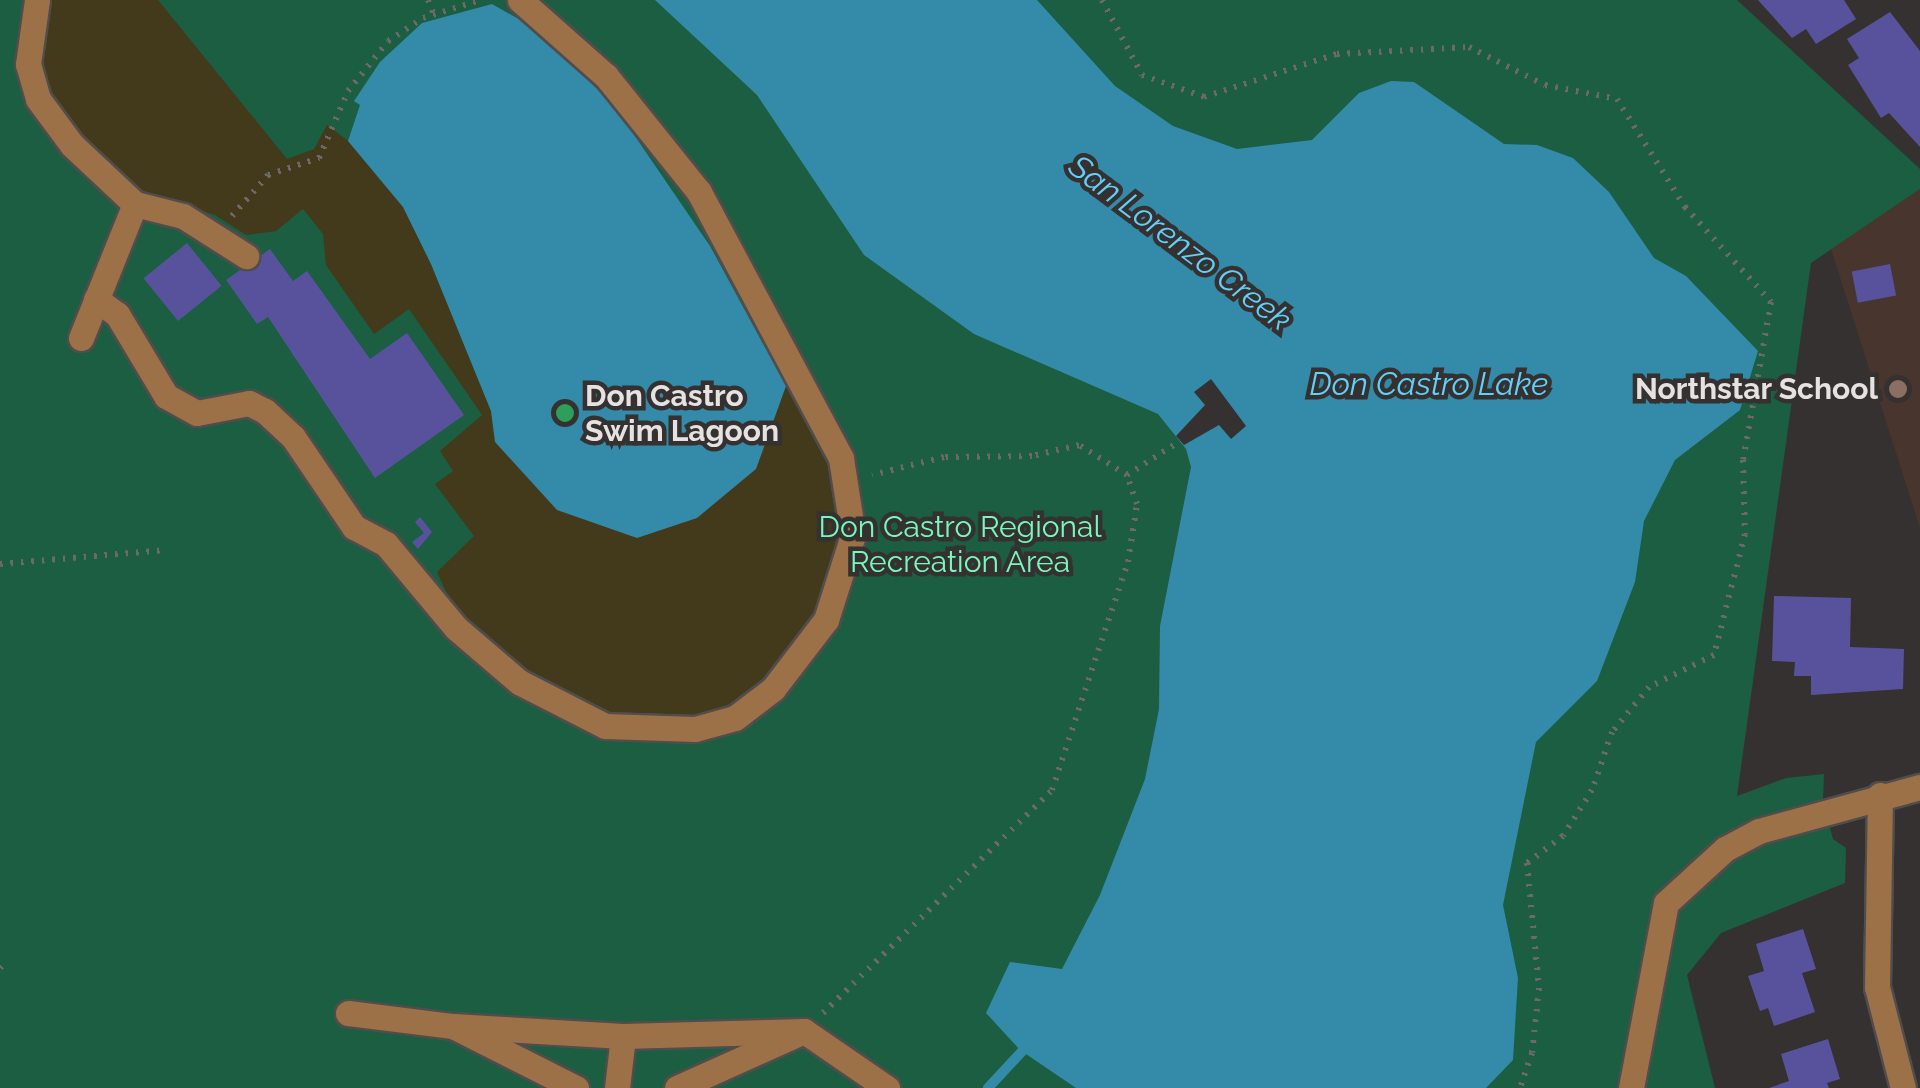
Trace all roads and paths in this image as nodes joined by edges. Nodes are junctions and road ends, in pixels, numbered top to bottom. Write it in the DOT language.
graph roads {
  1 [pos="37,0"];
  2 [pos="428,0"];
  3 [pos="481,0"];
  4 [pos="520,0"];
  5 [pos="1102,0"];
  6 [pos="434,15"];
  7 [pos="135,204"];
  8 [pos="220,234"];
  9 [pos="246,256"];
  10 [pos="96,299"];
  11 [pos="81,338"];
  12 [pos="1180,441"];
  13 [pos="1127,475"];
  14 [pos="850,488"];
  15 [pos="165,550"];
  16 [pos="0,564"];
  17 [pos="1920,787"];
  18 [pos="1880,795"];
  19 [pos="348,1013"];
  20 [pos="454,1026"];
  21 [pos="804,1031"];
  22 [pos="622,1036"];
  23 [pos="576,1088"];
  24 [pos="617,1088"];
  25 [pos="677,1088"];
  26 [pos="887,1088"];
  27 [pos="1520,1088"];
  28 [pos="1630,1088"];
  29 [pos="1903,1088"];
  1 -- 7 [label="street"];
  2 -- 6 [label="path"];
  3 -- 6 [label="path"];
  4 -- 14 [label="street"];
  5 -- 27 [label="path"];
  6 -- 8 [label="path"];
  7 -- 8 [label="street"];
  7 -- 10 [label="street"];
  8 -- 9 [label="street"];
  10 -- 11 [label="street"];
  10 -- 14 [label="street"];
  12 -- 13 [label="path"];
  13 -- 14 [label="path"];
  13 -- 21 [label="path"];
  15 -- 16 [label="path"];
  17 -- 18 [label="street"];
  18 -- 28 [label="street"];
  18 -- 29 [label="street"];
  19 -- 20 [label="street"];
  20 -- 22 [label="street"];
  20 -- 23 [label="street"];
  21 -- 22 [label="street"];
  21 -- 25 [label="street"];
  21 -- 26 [label="street"];
  22 -- 24 [label="street"];
}
